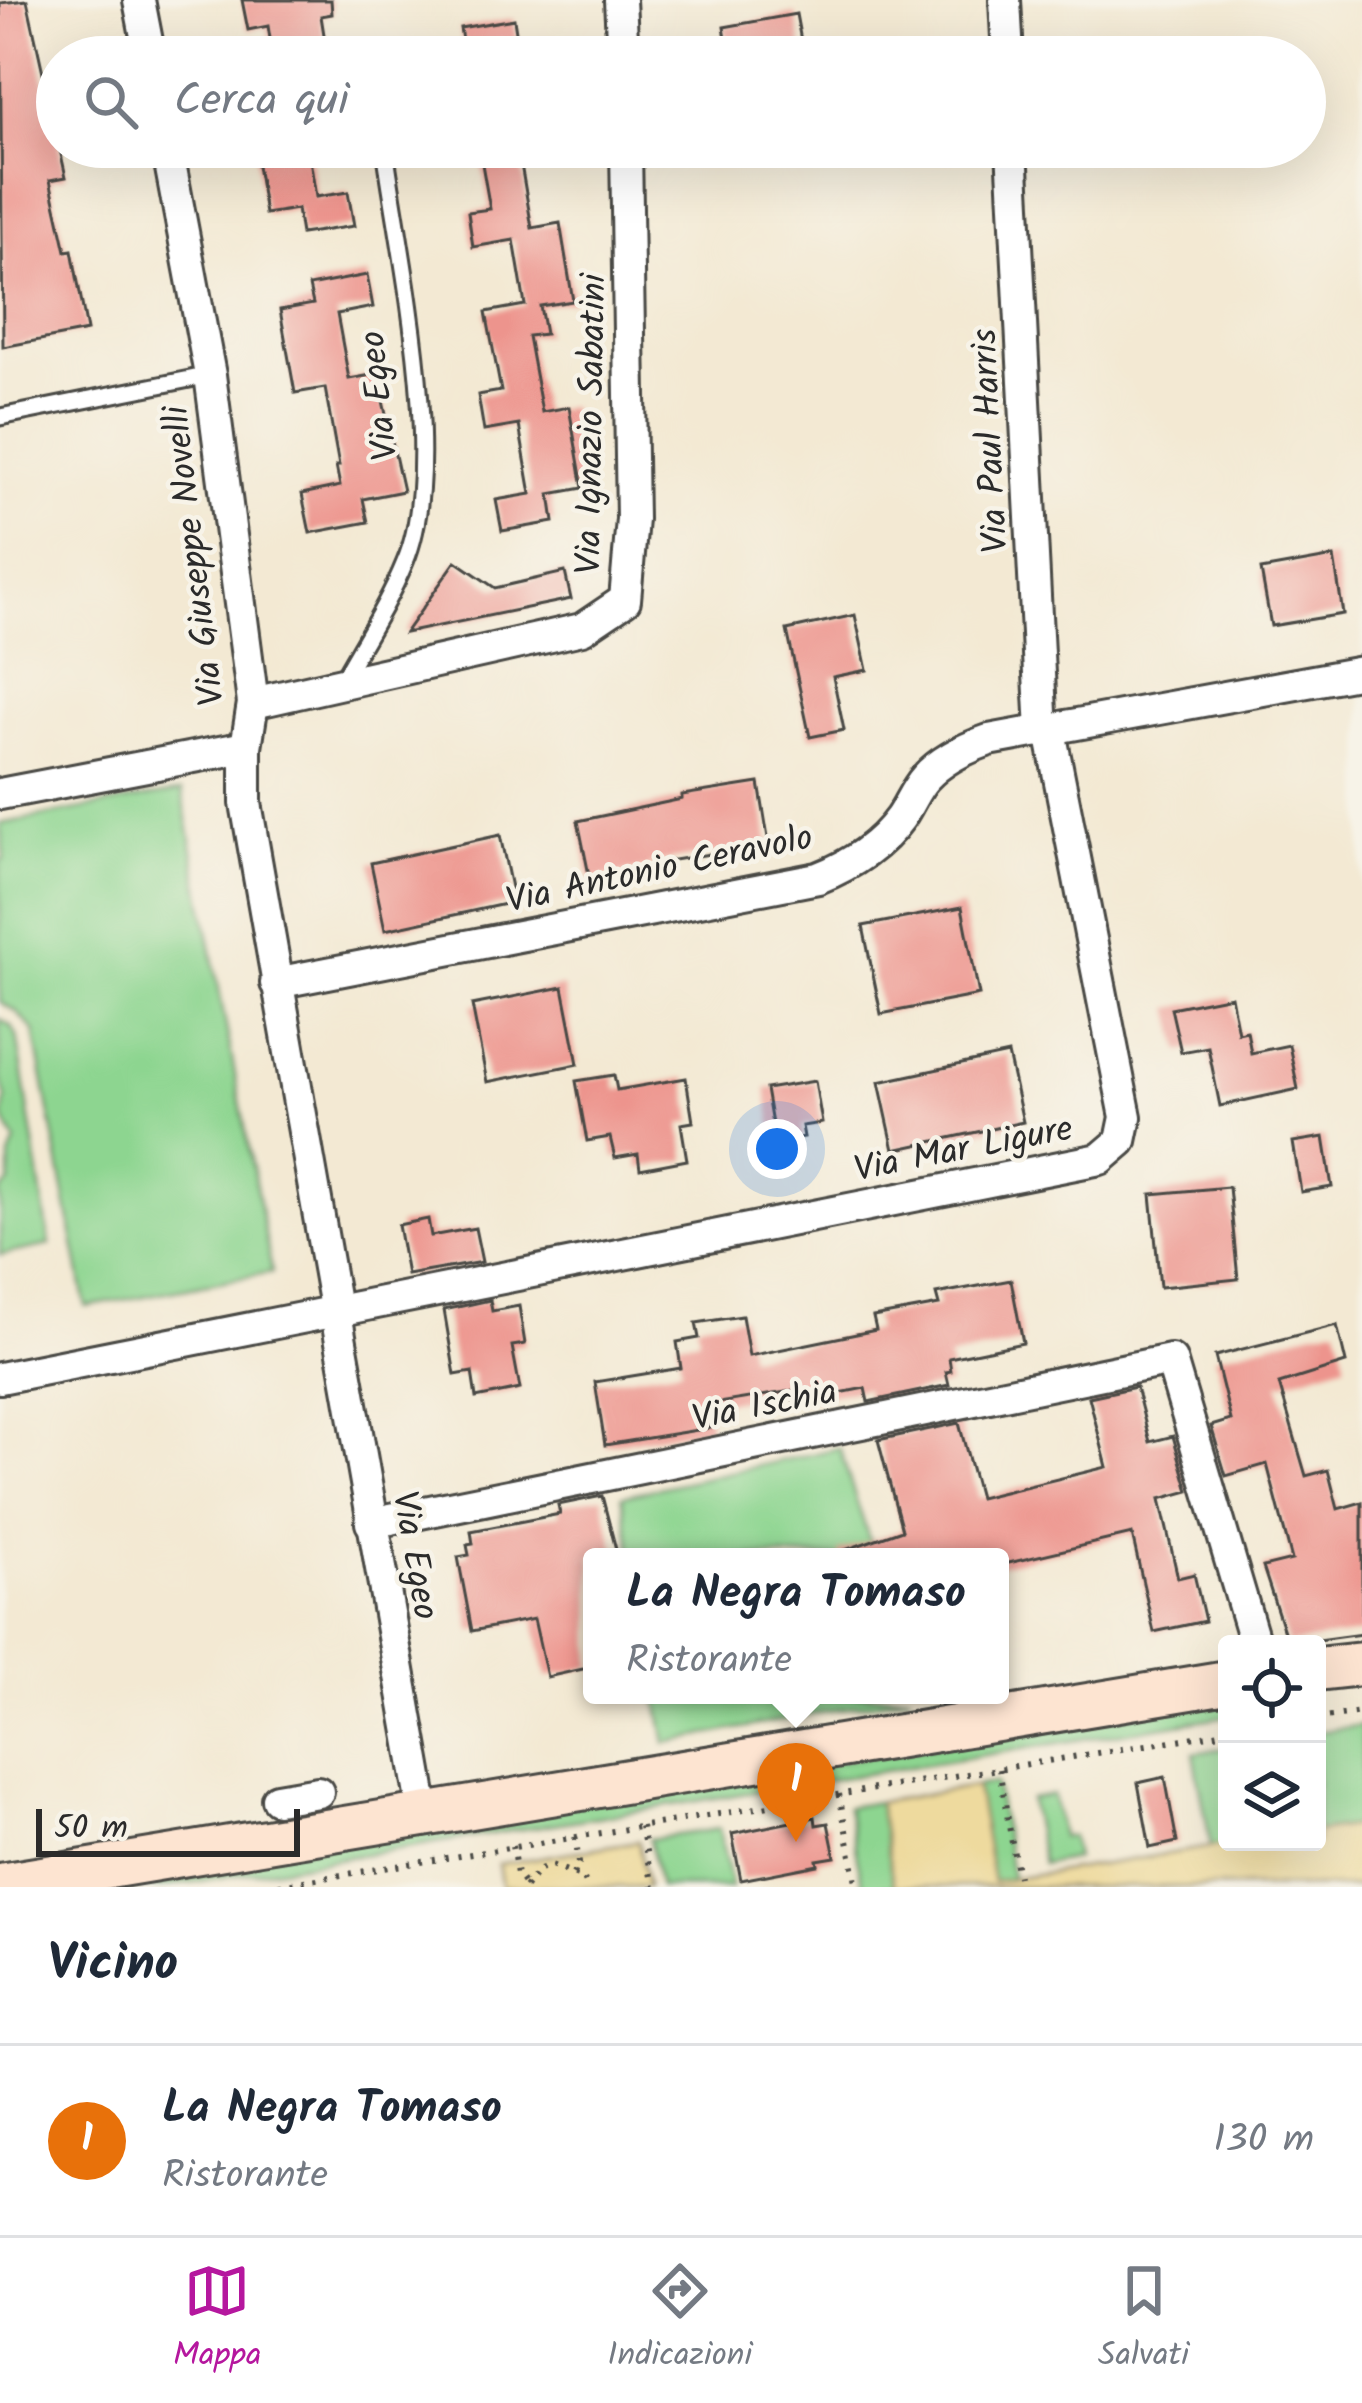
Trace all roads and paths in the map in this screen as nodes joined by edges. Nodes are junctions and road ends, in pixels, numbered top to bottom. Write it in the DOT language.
graph roads {
  1 [pos="139,0"];
  2 [pos="620,0"];
  3 [pos="1005,0"];
  4 [pos="146,36"];
  5 [pos="622,36"];
  6 [pos="1007,36"];
  7 [pos="171,168"];
  8 [pos="388,168"];
  9 [pos="626,168"];
  10 [pos="1013,168"];
  11 [pos="210,375"];
  12 [pos="0,417"];
  13 [pos="1362,672"];
  14 [pos="340,683"];
  15 [pos="253,703"];
  16 [pos="1046,731"];
  17 [pos="246,747"];
  18 [pos="0,794"];
  19 [pos="276,983"];
  20 [pos="334,1311"];
  21 [pos="0,1378"];
  22 [pos="371,1522"];
  23 [pos="1253,1635"];
  24 [pos="1362,1664"];
  25 [pos="1326,1669"];
  26 [pos="1218,1683"];
  27 [pos="1362,1712"];
  28 [pos="1326,1717"];
  29 [pos="1218,1733"];
  30 [pos="999,1768"];
  31 [pos="318,1792"];
  32 [pos="839,1794"];
  33 [pos="277,1799"];
  34 [pos="424,1812"];
  35 [pos="641,1825"];
  36 [pos="575,1835"];
  37 [pos="512,1845"];
  38 [pos="573,1874"];
  39 [pos="1018,1877"];
  40 [pos="317,1883"];
  41 [pos="0,1885"];
  42 [pos="267,1887"];
  43 [pos="526,1887"];
  44 [pos="587,1887"];
  45 [pos="653,1887"];
  46 [pos="857,1887"];
  1 -- 4 [label="street"];
  2 -- 5 [label="street"];
  3 -- 6 [label="street"];
  7 -- 11 [label="street, Via Giuseppe Novelli"];
  8 -- 14 [label="lane, Via Egeo"];
  9 -- 14 [label="street, Via Ignazio Sabatini"];
  10 -- 16 [label="street, Via Paul Harris"];
  11 -- 12 [label="lane"];
  11 -- 15 [label="street, Via Giuseppe Novelli"];
  13 -- 16 [label="street, Via Antonio Ceravolo"];
  14 -- 15 [label="street, Via Ignazio Sabatini"];
  15 -- 17 [label="street, Via Giuseppe Novelli"];
  16 -- 19 [label="street, Via Antonio Ceravolo"];
  16 -- 20 [label="street, Via Mar Ligure"];
  17 -- 18 [label="street"];
  17 -- 19 [label="street, Via Giuseppe Novelli"];
  19 -- 20 [label="street, Via Giuseppe Novelli"];
  20 -- 21 [label="street, Via Mar Ligure"];
  20 -- 22 [label="street, Via Egeo"];
  22 -- 23 [label="street, Via Ischia"];
  22 -- 34 [label="street, Via Egeo"];
  24 -- 25 [label="street"];
  26 -- 34 [label="street"];
  27 -- 28 [label="path"];
  29 -- 30 [label="path"];
  30 -- 32 [label="path"];
  30 -- 39 [label="path"];
  31 -- 33 [label="street"];
  32 -- 35 [label="path"];
  32 -- 46 [label="path"];
  34 -- 41 [label="street"];
  35 -- 36 [label="path"];
  35 -- 45 [label="path"];
  36 -- 37 [label="path"];
  36 -- 38 [label="path"];
  37 -- 40 [label="path"];
  37 -- 43 [label="path"];
  38 -- 43 [label="path"];
  38 -- 44 [label="path"];
  40 -- 42 [label="path"];
}
